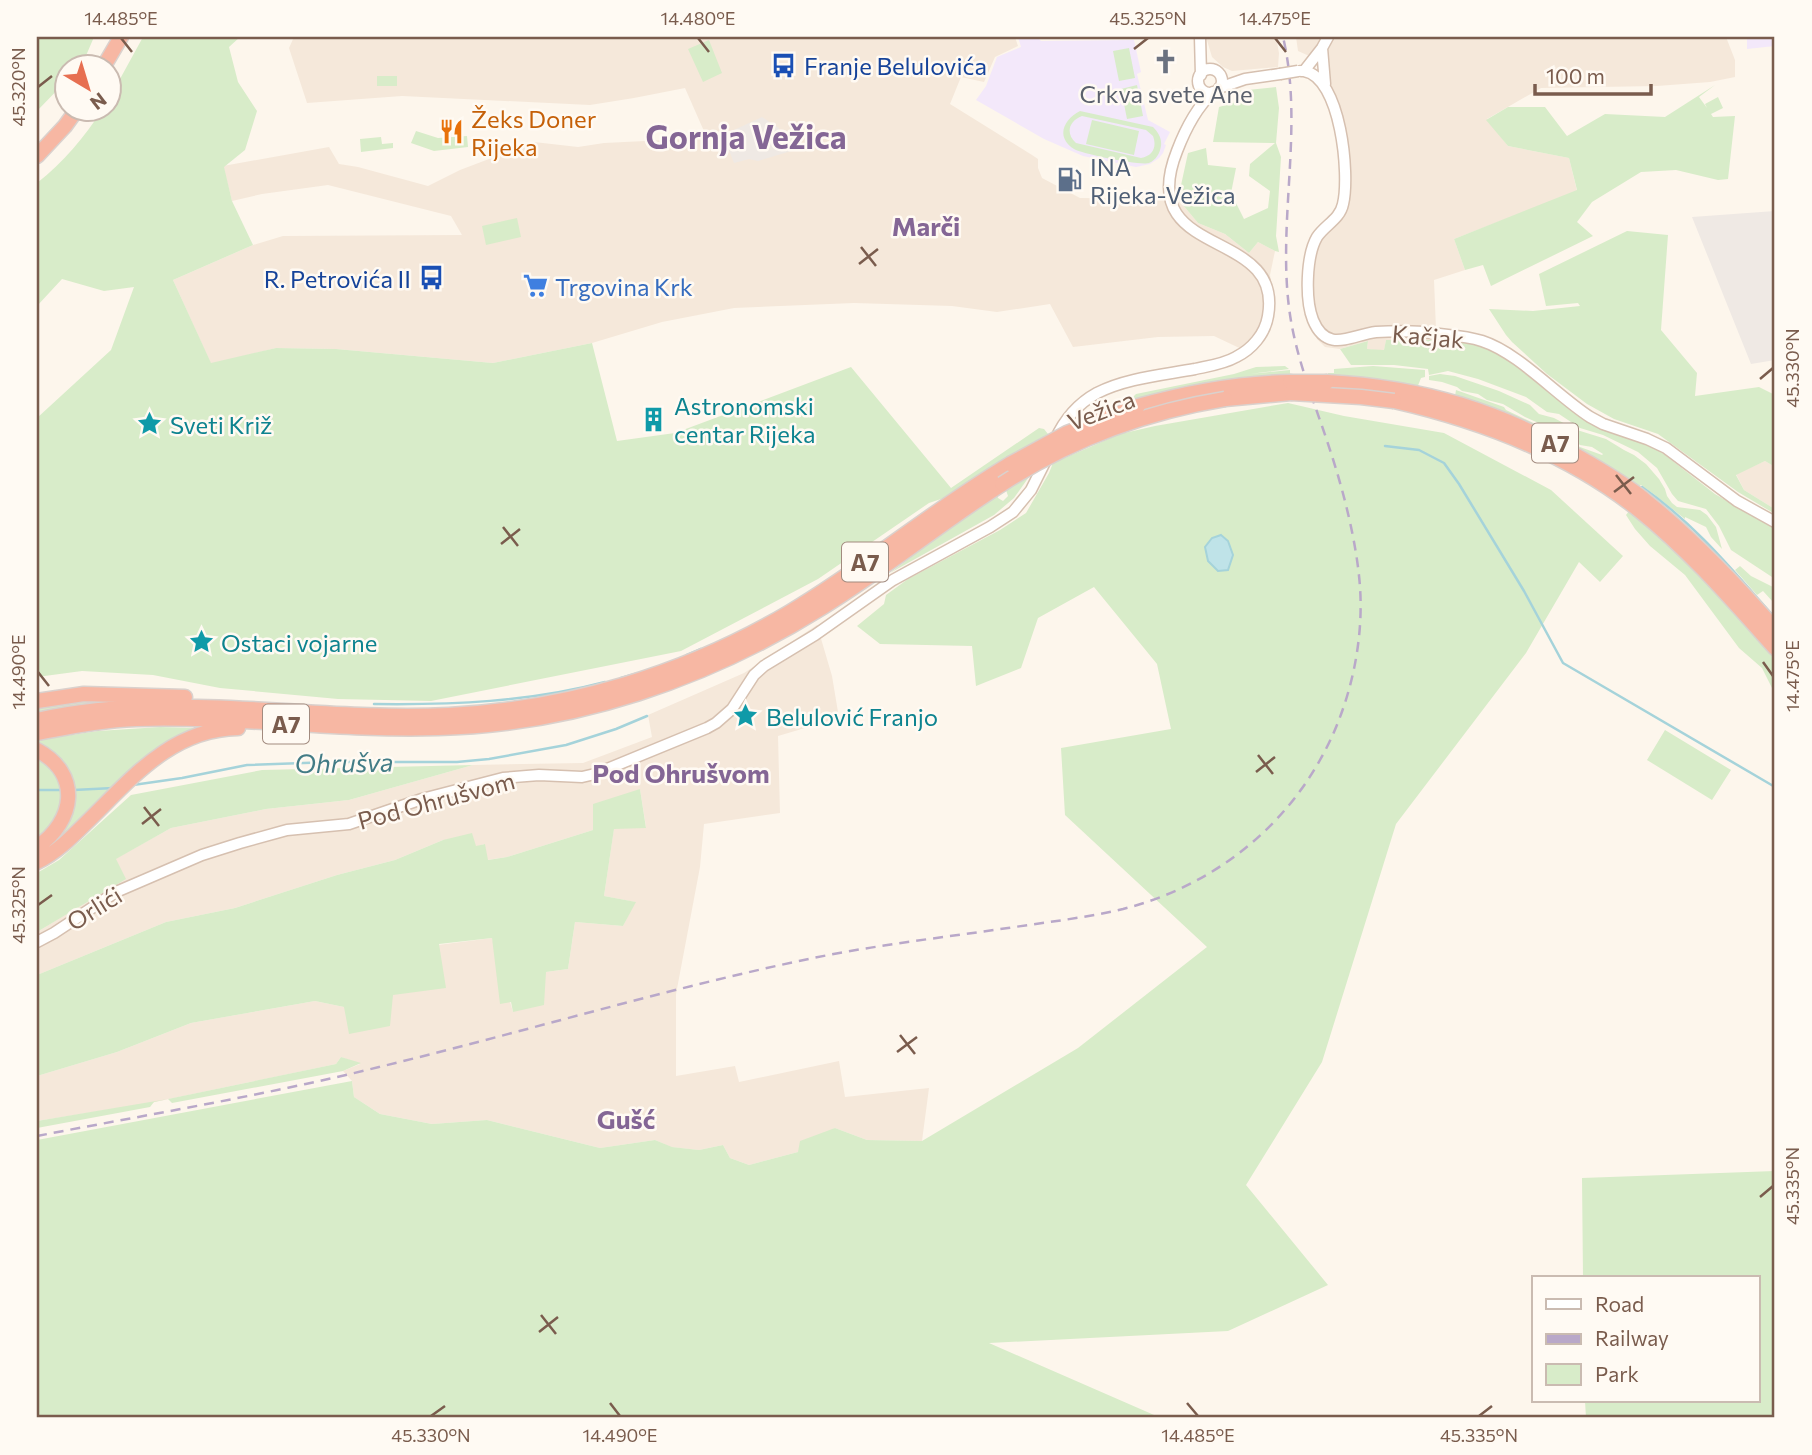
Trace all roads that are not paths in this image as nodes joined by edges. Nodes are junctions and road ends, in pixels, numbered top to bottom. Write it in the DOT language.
graph roads {
  1 [pos="1328,37"];
  2 [pos="1200,39"];
  3 [pos="1322,48"];
  4 [pos="1301,71"];
  5 [pos="1216,72"];
  6 [pos="1245,79"];
  7 [pos="1200,80"];
  8 [pos="1325,87"];
  9 [pos="1216,90"];
  10 [pos="1192,119"];
  11 [pos="67,122"];
  12 [pos="37,156"];
  13 [pos="1291,388"];
  14 [pos="1775,522"];
  15 [pos="1775,628"];
  16 [pos="1775,648"];
  17 [pos="37,701"];
  18 [pos="533,712"];
  19 [pos="37,720"];
  20 [pos="37,733"];
  21 [pos="37,750"];
  22 [pos="39,857"];
  23 [pos="153,876"];
  24 [pos="37,942"];
  1 -- 3 [label="street"];
  2 -- 5 [label="street"];
  2 -- 7 [label="street"];
  3 -- 4 [label="street"];
  3 -- 8 [label="street"];
  4 -- 6 [label="street, bridge"];
  4 -- 8 [label="street"];
  5 -- 6 [label="street"];
  5 -- 7 [label="street"];
  5 -- 9 [label="street"];
  6 -- 9 [label="street"];
  7 -- 9 [label="street"];
  7 -- 10 [label="street"];
  8 -- 14 [label="street, Kačjak"];
  9 -- 10 [label="street"];
  10 -- 23 [label="street, Pod Ohrušvom"];
  11 -- 12 [label="highway"];
  13 -- 15 [label="highway, A7, bridge"];
  13 -- 16 [label="highway, A7, bridge"];
  13 -- 18 [label="highway, Vežica / A7, bridge"];
  13 -- 18 [label="highway, A7, bridge"];
  17 -- 18 [label="highway"];
  18 -- 19 [label="highway, A7"];
  18 -- 20 [label="highway, A7"];
  18 -- 22 [label="highway"];
  21 -- 22 [label="highway"];
  23 -- 24 [label="street, Orlići"];
}
